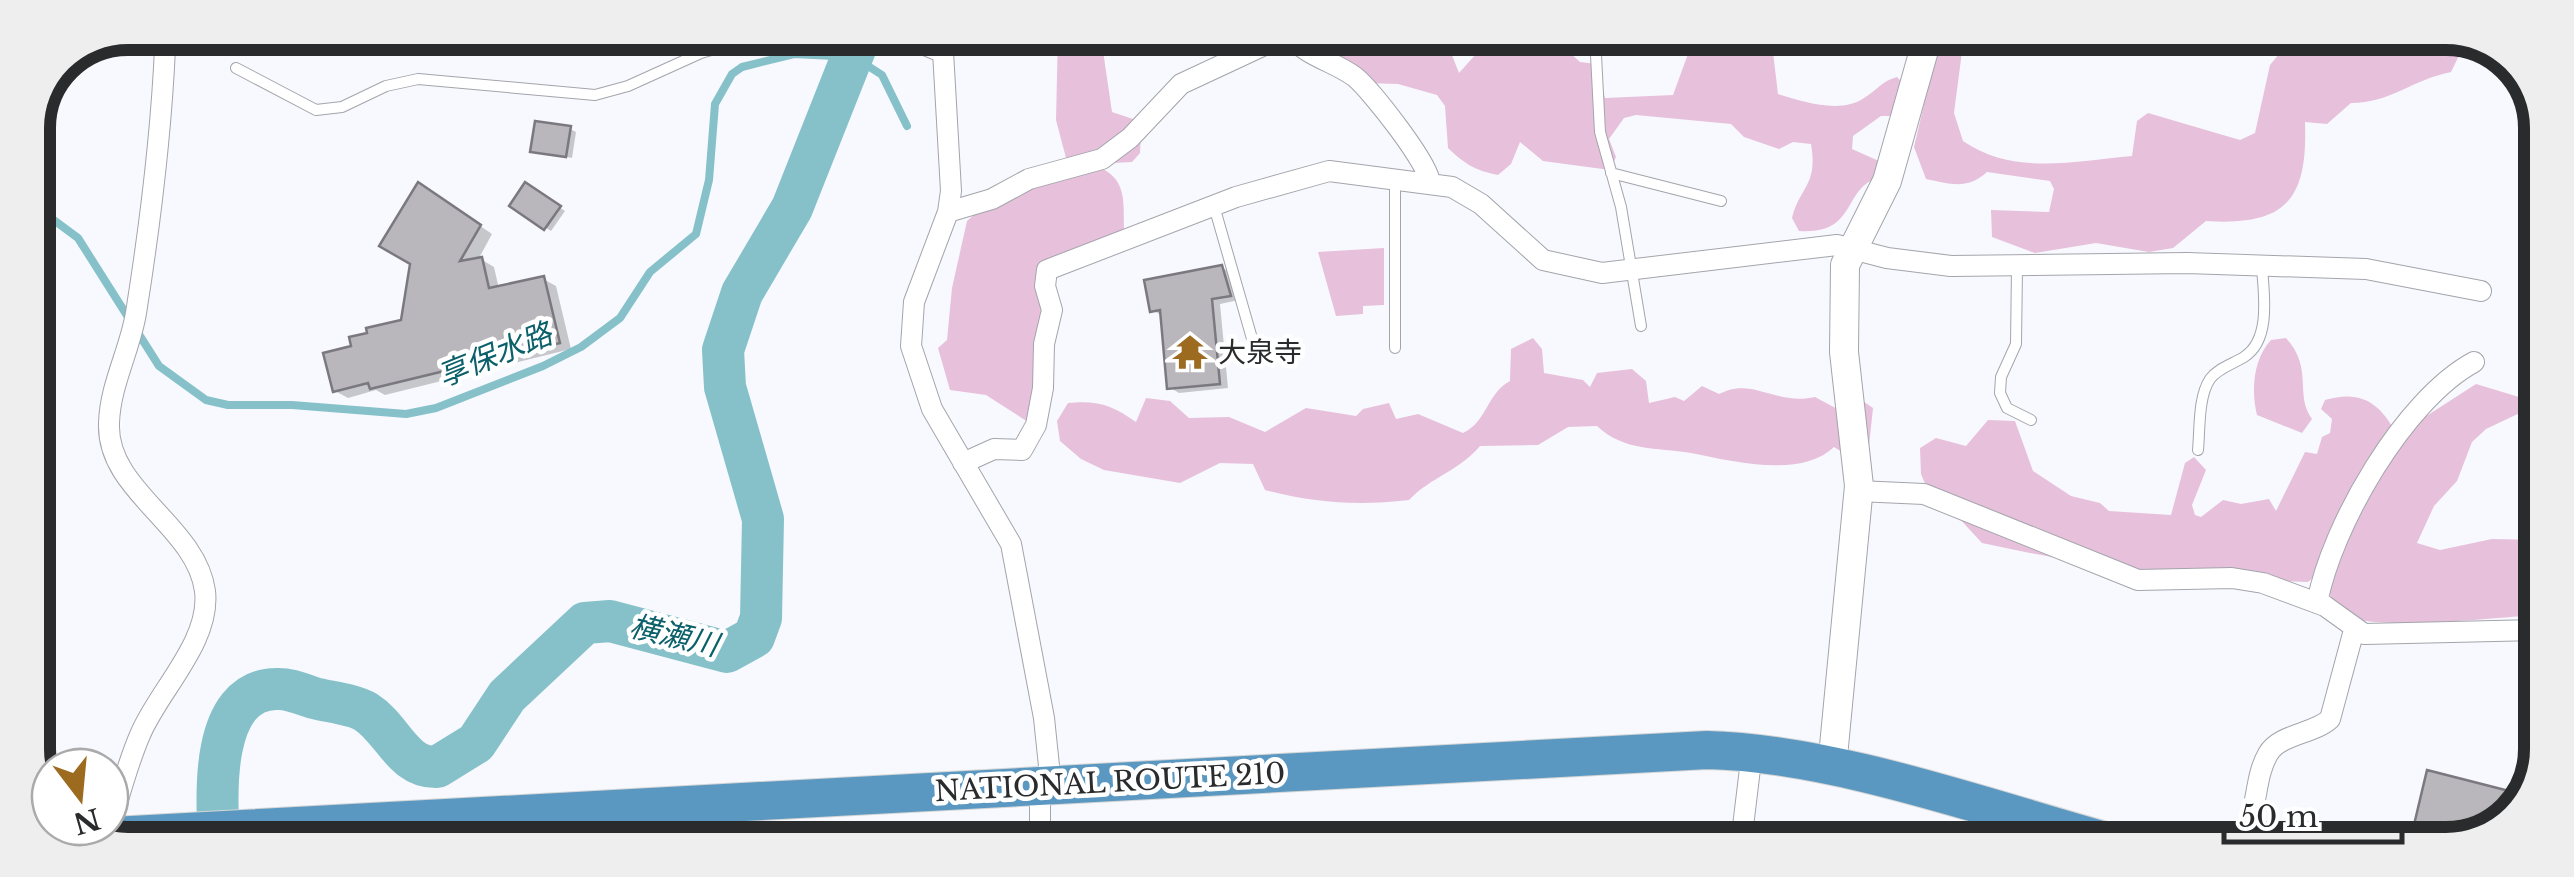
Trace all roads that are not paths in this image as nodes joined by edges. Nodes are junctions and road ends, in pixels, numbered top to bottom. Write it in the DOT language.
graph roads {
  1 [pos="165,50"];
  2 [pos="709,50"];
  3 [pos="924,50"];
  4 [pos="943,50"];
  5 [pos="1255,50"];
  6 [pos="1306,50"];
  7 [pos="1597,50"];
  8 [pos="1924,50"];
  9 [pos="944,58"];
  10 [pos="236,68"];
  11 [pos="1611,173"];
  12 [pos="1395,181"];
  13 [pos="1430,183"];
  14 [pos="1721,200"];
  15 [pos="1214,205"];
  16 [pos="948,212"];
  17 [pos="1852,248"];
  18 [pos="2018,267"];
  19 [pos="2262,268"];
  20 [pos="1631,273"];
  21 [pos="2481,291"];
  22 [pos="1641,326"];
  23 [pos="1395,348"];
  24 [pos="1255,349"];
  25 [pos="2474,362"];
  26 [pos="2031,420"];
  27 [pos="2198,450"];
  28 [pos="962,463"];
  29 [pos="1858,491"];
  30 [pos="2317,602"];
  31 [pos="2354,630"];
  32 [pos="2524,630"];
  33 [pos="1752,752"];
  34 [pos="1832,768"];
  35 [pos="1045,786"];
  36 [pos="134,827"];
  37 [pos="277,827"];
  38 [pos="1041,827"];
  39 [pos="1744,827"];
  40 [pos="2052,827"];
  41 [pos="2247,827"];
  1 -- 36 [label="street"];
  2 -- 10 [label="lane"];
  3 -- 9 [label="lane"];
  4 -- 9 [label="street"];
  5 -- 16 [label="street"];
  6 -- 13 [label="street"];
  7 -- 11 [label="lane"];
  8 -- 17 [label="street"];
  9 -- 16 [label="street"];
  11 -- 14 [label="lane"];
  11 -- 20 [label="lane"];
  12 -- 13 [label="street"];
  12 -- 15 [label="street"];
  12 -- 23 [label="lane"];
  13 -- 20 [label="street"];
  15 -- 24 [label="lane"];
  15 -- 28 [label="street"];
  16 -- 28 [label="street"];
  17 -- 18 [label="street"];
  17 -- 20 [label="street"];
  17 -- 29 [label="street"];
  18 -- 19 [label="street"];
  18 -- 26 [label="lane"];
  19 -- 21 [label="street"];
  19 -- 27 [label="lane"];
  20 -- 22 [label="lane"];
  25 -- 30 [label="street"];
  28 -- 35 [label="street"];
  29 -- 30 [label="street"];
  29 -- 34 [label="street"];
  30 -- 31 [label="street"];
  31 -- 32 [label="street"];
  31 -- 41 [label="street"];
  33 -- 34 [label="highway, NATIONAL ROUTE 210"];
  33 -- 35 [label="highway, NATIONAL ROUTE 210"];
  33 -- 39 [label="street"];
  34 -- 40 [label="highway, NATIONAL ROUTE 210"];
  35 -- 37 [label="highway, NATIONAL ROUTE 210"];
  35 -- 38 [label="street"];
}
